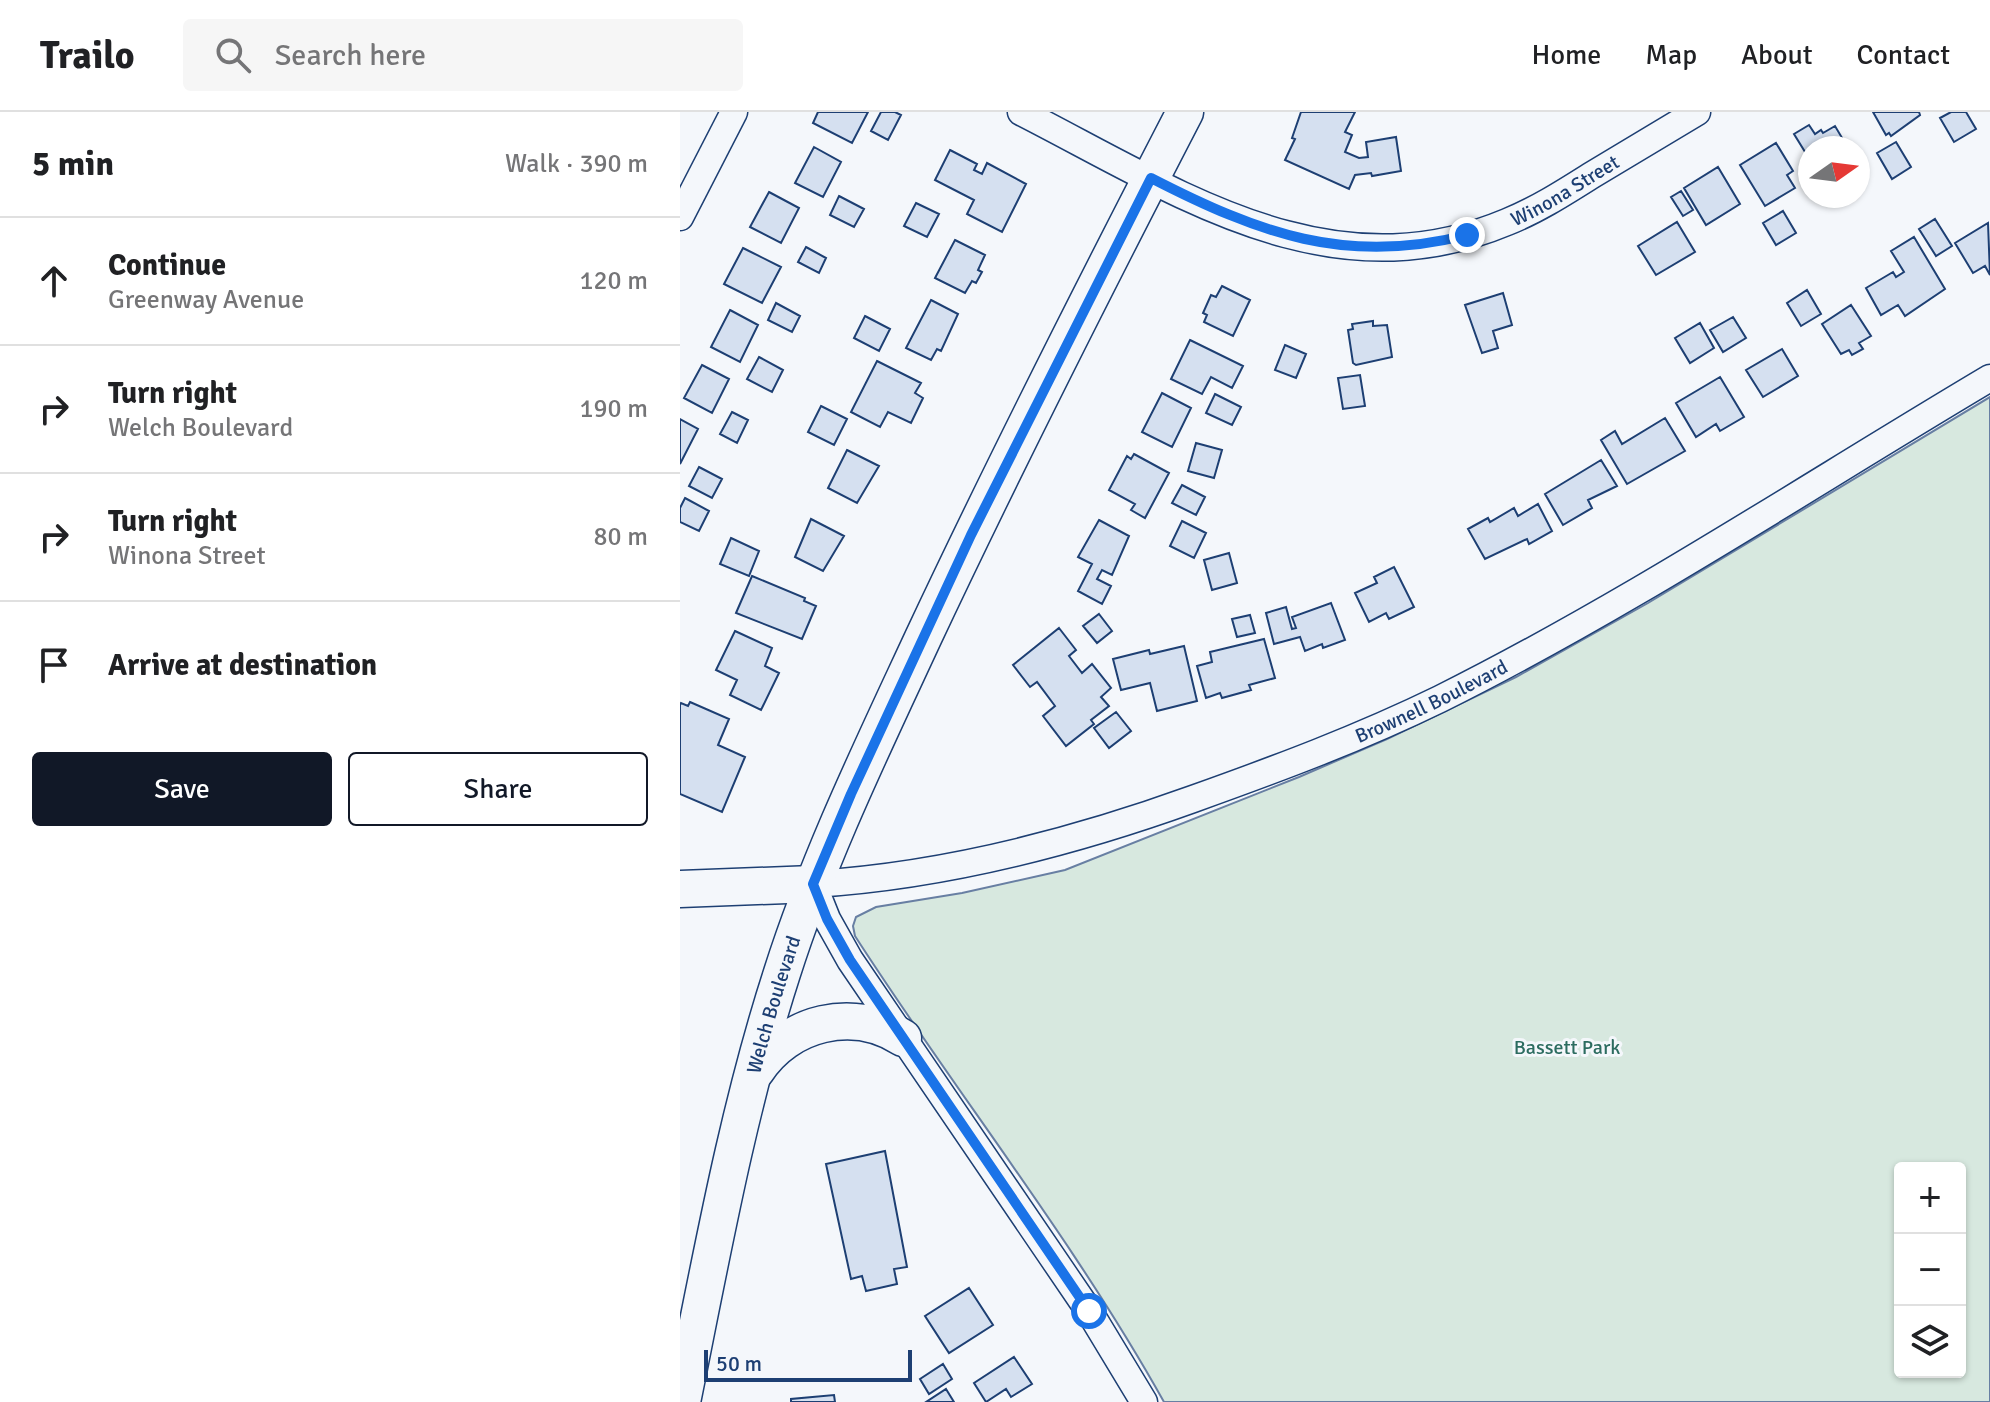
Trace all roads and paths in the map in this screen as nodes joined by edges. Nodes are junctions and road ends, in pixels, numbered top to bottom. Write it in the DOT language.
graph roads {
  1 [pos="734,112"];
  2 [pos="1021,112"];
  3 [pos="1185,112"];
  4 [pos="1697,112"];
  5 [pos="1151,178"];
  6 [pos="680,217"];
  7 [pos="1990,378"];
  8 [pos="813,884"];
  9 [pos="680,889"];
  10 [pos="903,1038"];
  11 [pos="753,1076"];
  12 [pos="682,1402"];
  13 [pos="1144,1402"];
  1 -- 6 [label="street"];
  2 -- 5 [label="street, Winona Street"];
  3 -- 5 [label="main road, Welch Boulevard"];
  4 -- 5 [label="street, Winona Street"];
  5 -- 8 [label="main road, Welch Boulevard"];
  7 -- 8 [label="street, Brownell Boulevard"];
  8 -- 9 [label="main road"];
  8 -- 10 [label="street"];
  8 -- 11 [label="main road, Welch Boulevard"];
  10 -- 11 [label="main road"];
  10 -- 13 [label="street"];
  11 -- 12 [label="main road, Welch Boulevard"];
}
